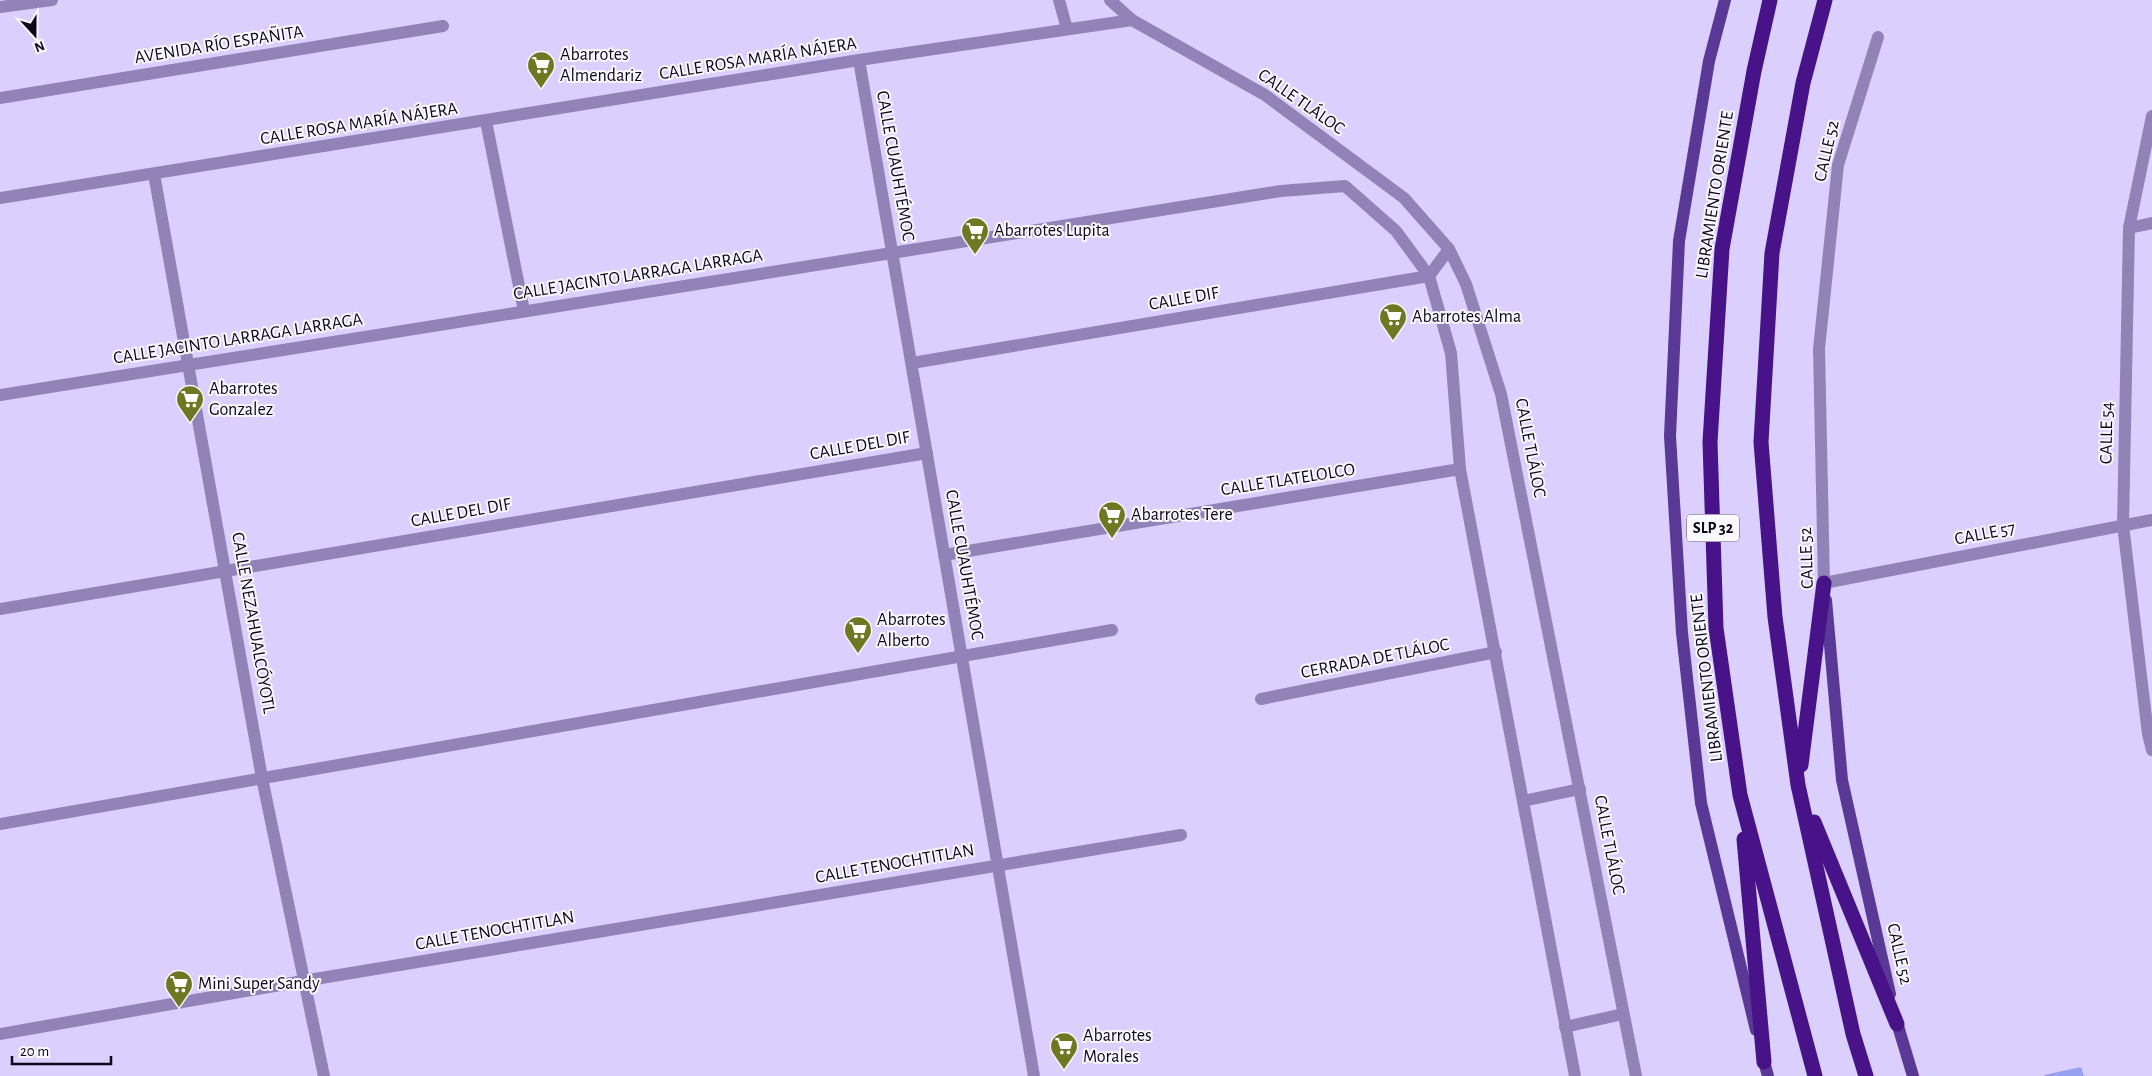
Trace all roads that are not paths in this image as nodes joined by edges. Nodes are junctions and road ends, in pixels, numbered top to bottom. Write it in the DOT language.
graph roads {
  1 [pos="52,0"];
  2 [pos="1059,0"];
  3 [pos="1110,0"];
  4 [pos="1725,0"];
  5 [pos="1770,0"];
  6 [pos="1825,0"];
  7 [pos="0,7"];
  8 [pos="1132,20"];
  9 [pos="443,26"];
  10 [pos="1067,29"];
  11 [pos="1878,37"];
  12 [pos="859,60"];
  13 [pos="0,98"];
  14 [pos="2152,116"];
  15 [pos="486,121"];
  16 [pos="154,174"];
  17 [pos="0,198"];
  18 [pos="2152,223"];
  19 [pos="2129,228"];
  20 [pos="1449,249"];
  21 [pos="892,253"];
  22 [pos="1429,276"];
  23 [pos="524,311"];
  24 [pos="912,363"];
  25 [pos="189,365"];
  26 [pos="0,395"];
  27 [pos="927,452"];
  28 [pos="1460,469"];
  29 [pos="2152,520"];
  30 [pos="2123,525"];
  31 [pos="944,555"];
  32 [pos="226,571"];
  33 [pos="1824,583"];
  34 [pos="0,609"];
  35 [pos="1112,630"];
  36 [pos="1496,652"];
  37 [pos="962,656"];
  38 [pos="1261,699"];
  39 [pos="2150,734"];
  40 [pos="2152,750"];
  41 [pos="262,778"];
  42 [pos="1798,785"];
  43 [pos="1580,789"];
  44 [pos="1740,795"];
  45 [pos="1523,801"];
  46 [pos="0,824"];
  47 [pos="1181,835"];
  48 [pos="997,864"];
  49 [pos="303,981"];
  50 [pos="1623,1014"];
  51 [pos="1897,1024"];
  52 [pos="1565,1027"];
  53 [pos="0,1034"];
  54 [pos="1766,1069"];
  55 [pos="324,1076"];
  56 [pos="1034,1076"];
  57 [pos="1575,1076"];
  58 [pos="1636,1076"];
  59 [pos="1815,1076"];
  60 [pos="1866,1076"];
  61 [pos="1913,1076"];
  1 -- 7 [label="street"];
  2 -- 10 [label="street"];
  3 -- 8 [label="street, CALLE TLÁLOC"];
  4 -- 54 [label="main road, LIBRAMIENTO ORIENTE"];
  5 -- 44 [label="highway, LIBRAMIENTO ORIENTE / SLP 32"];
  6 -- 42 [label="highway"];
  8 -- 10 [label="street, CALLE ROSA MARÍA NÁJERA"];
  8 -- 20 [label="street, CALLE TLÁLOC"];
  9 -- 13 [label="street, AVENIDA RÍO ESPAÑITA"];
  10 -- 12 [label="street, CALLE ROSA MARÍA NÁJERA"];
  11 -- 33 [label="street, CALLE 52"];
  12 -- 15 [label="street, CALLE ROSA MARÍA NÁJERA"];
  12 -- 21 [label="street, CALLE CUAUHTÉMOC"];
  14 -- 19 [label="street, CALLE 54"];
  15 -- 16 [label="street, CALLE ROSA MARÍA NÁJERA"];
  15 -- 23 [label="street"];
  16 -- 17 [label="street, CALLE ROSA MARÍA NÁJERA"];
  16 -- 25 [label="street, CALLE NEZAHUALCÓYOTL"];
  18 -- 19 [label="street"];
  19 -- 30 [label="street, CALLE 54"];
  20 -- 22 [label="street"];
  20 -- 43 [label="street, CALLE TLÁLOC"];
  21 -- 22 [label="street, CALLE JACINTO LARRAGA LARRAGA"];
  21 -- 23 [label="street, CALLE JACINTO LARRAGA LARRAGA"];
  21 -- 24 [label="street, CALLE CUAUHTÉMOC"];
  22 -- 24 [label="street, CALLE DIF"];
  22 -- 28 [label="street"];
  23 -- 25 [label="street, CALLE JACINTO LARRAGA LARRAGA"];
  24 -- 27 [label="street, CALLE CUAUHTÉMOC"];
  25 -- 26 [label="street, CALLE JACINTO LARRAGA LARRAGA"];
  25 -- 32 [label="street, CALLE NEZAHUALCÓYOTL"];
  27 -- 31 [label="street, CALLE CUAUHTÉMOC"];
  27 -- 32 [label="street, CALLE DEL DIF"];
  28 -- 31 [label="street, CALLE TLATELOLCO"];
  28 -- 36 [label="street"];
  29 -- 30 [label="street, CALLE 57"];
  30 -- 33 [label="street, CALLE 57"];
  30 -- 39 [label="street, CALLE 54"];
  31 -- 37 [label="street, CALLE CUAUHTÉMOC"];
  32 -- 34 [label="street, CALLE DEL DIF"];
  32 -- 41 [label="street, CALLE NEZAHUALCÓYOTL"];
  33 -- 42 [label="highway"];
  33 -- 51 [label="main road, CALLE 52"];
  35 -- 37 [label="street"];
  36 -- 38 [label="street, CERRADA DE TLÁLOC"];
  36 -- 45 [label="street"];
  37 -- 41 [label="street"];
  37 -- 48 [label="street, CALLE CUAUHTÉMOC"];
  39 -- 40 [label="street, CALLE 54"];
  41 -- 46 [label="street"];
  41 -- 49 [label="street, CALLE NEZAHUALCÓYOTL"];
  42 -- 51 [label="highway"];
  42 -- 60 [label="highway"];
  43 -- 45 [label="street"];
  43 -- 50 [label="street, CALLE TLÁLOC"];
  44 -- 54 [label="highway"];
  44 -- 59 [label="highway, LIBRAMIENTO ORIENTE / SLP 32"];
  45 -- 52 [label="street"];
  47 -- 48 [label="street, CALLE TENOCHTITLAN"];
  48 -- 49 [label="street, CALLE TENOCHTITLAN"];
  48 -- 56 [label="street, CALLE CUAUHTÉMOC"];
  49 -- 53 [label="street, CALLE TENOCHTITLAN"];
  49 -- 55 [label="street, CALLE NEZAHUALCÓYOTL"];
  50 -- 52 [label="street"];
  50 -- 58 [label="street, CALLE TLÁLOC"];
  51 -- 61 [label="main road, CALLE 52"];
  52 -- 57 [label="street"];
}
